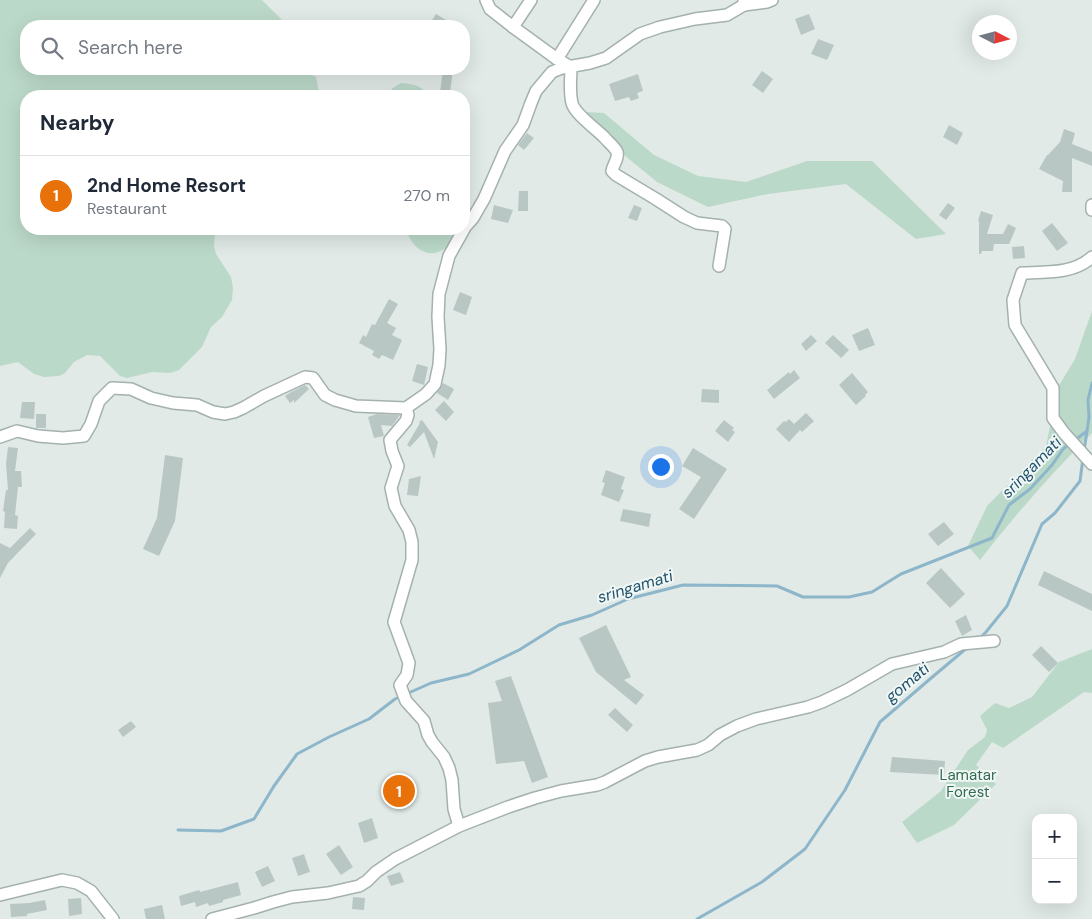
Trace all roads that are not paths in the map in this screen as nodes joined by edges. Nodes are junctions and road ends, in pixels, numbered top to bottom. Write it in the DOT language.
graph roads {
  1 [pos="486,0"];
  2 [pos="531,0"];
  3 [pos="594,0"];
  4 [pos="772,0"];
  5 [pos="744,2"];
  6 [pos="514,27"];
  7 [pos="557,59"];
  8 [pos="571,67"];
  9 [pos="1092,205"];
  10 [pos="1092,210"];
  11 [pos="470,222"];
  12 [pos="461,235"];
  13 [pos="1092,256"];
  14 [pos="719,266"];
  15 [pos="406,408"];
  16 [pos="0,437"];
  17 [pos="1092,464"];
  18 [pos="994,641"];
  19 [pos="459,826"];
  20 [pos="0,895"];
  21 [pos="114,919"];
  22 [pos="212,919"];
  1 -- 6 [label="street"];
  2 -- 6 [label="street"];
  3 -- 7 [label="street"];
  4 -- 5 [label="street"];
  5 -- 8 [label="street"];
  6 -- 7 [label="street"];
  7 -- 8 [label="street"];
  8 -- 11 [label="street"];
  8 -- 14 [label="street"];
  9 -- 10 [label="street"];
  12 -- 15 [label="street"];
  13 -- 17 [label="street"];
  15 -- 16 [label="street"];
  15 -- 19 [label="street"];
  18 -- 19 [label="street"];
  19 -- 22 [label="street"];
  20 -- 21 [label="street"];
}
